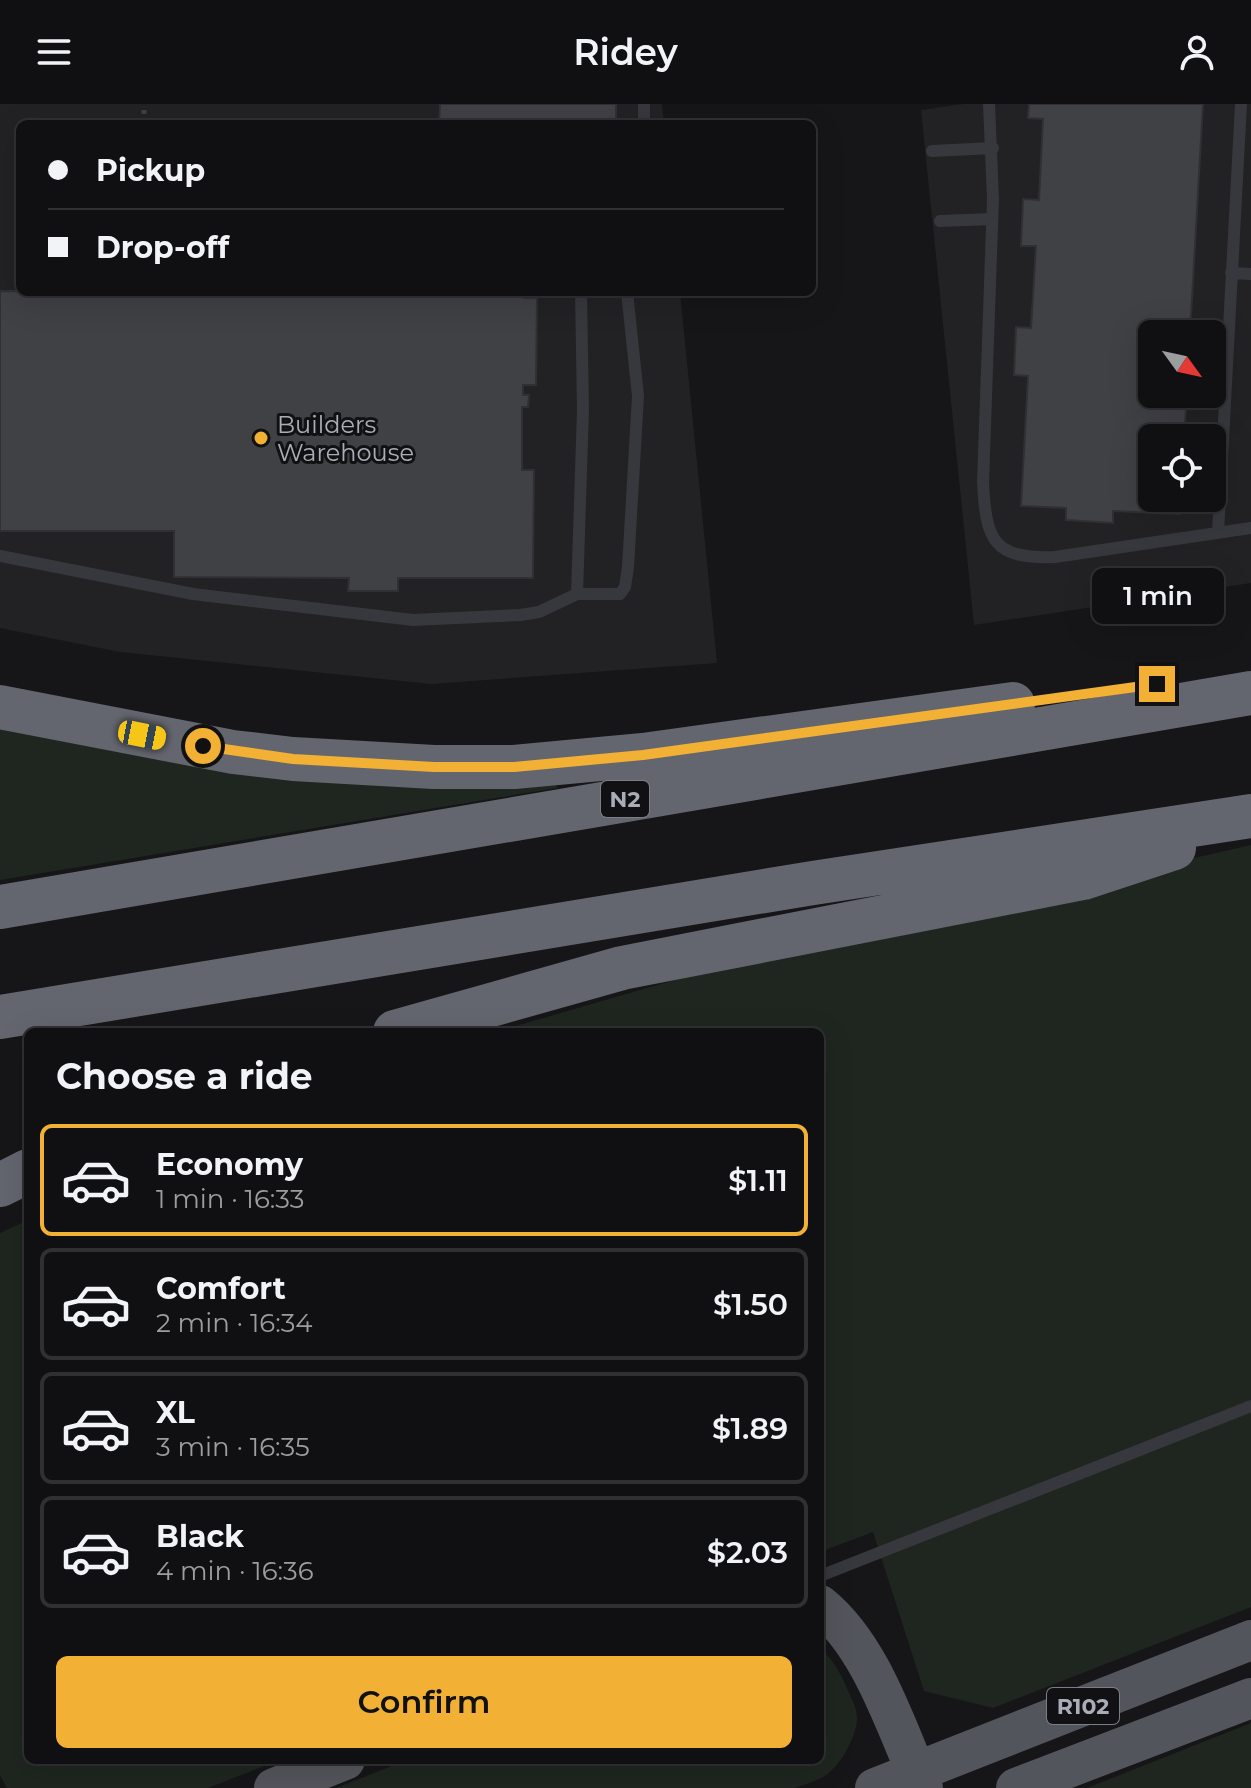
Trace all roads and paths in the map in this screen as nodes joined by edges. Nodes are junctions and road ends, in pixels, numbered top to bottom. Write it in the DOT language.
graph roads {
  1 [pos="989,104"];
  2 [pos="1241,104"];
  3 [pos="993,148"];
  4 [pos="932,151"];
  5 [pos="992,219"];
  6 [pos="940,221"];
  7 [pos="1231,273"];
  8 [pos="1251,274"];
  9 [pos="581,296"];
  10 [pos="627,296"];
  11 [pos="1251,528"];
  12 [pos="1218,533"];
  13 [pos="0,556"];
  14 [pos="577,594"];
  15 [pos="1251,674"];
  16 [pos="1251,693"];
  17 [pos="0,707"];
  18 [pos="1251,817"];
  19 [pos="0,907"];
  20 [pos="0,1017"];
  21 [pos="409,1028"];
  22 [pos="24,1173"];
  23 [pos="0,1185"];
  24 [pos="1251,1406"];
  25 [pos="824,1574"];
  26 [pos="824,1608"];
  27 [pos="1251,1640"];
  28 [pos="1251,1698"];
  29 [pos="335,1764"];
  30 [pos="919,1780"];
  31 [pos="274,1788"];
  32 [pos="875,1788"];
  33 [pos="1016,1788"];
  1 -- 3 [label="lane"];
  2 -- 7 [label="lane"];
  3 -- 4 [label="lane"];
  3 -- 5 [label="lane"];
  5 -- 6 [label="lane"];
  5 -- 12 [label="lane"];
  7 -- 8 [label="lane"];
  7 -- 12 [label="lane"];
  9 -- 14 [label="lane"];
  10 -- 14 [label="lane"];
  11 -- 12 [label="lane"];
  13 -- 14 [label="lane"];
  15 -- 17 [label="highway"];
  16 -- 19 [label="highway, N2"];
  18 -- 20 [label="highway"];
  18 -- 21 [label="highway"];
  22 -- 23 [label="highway"];
  24 -- 25 [label="lane"];
  26 -- 30 [label="main road"];
  27 -- 30 [label="main road, R102"];
  28 -- 33 [label="main road, R102"];
  29 -- 31 [label="main road"];
  30 -- 32 [label="main road, R102"];
}
